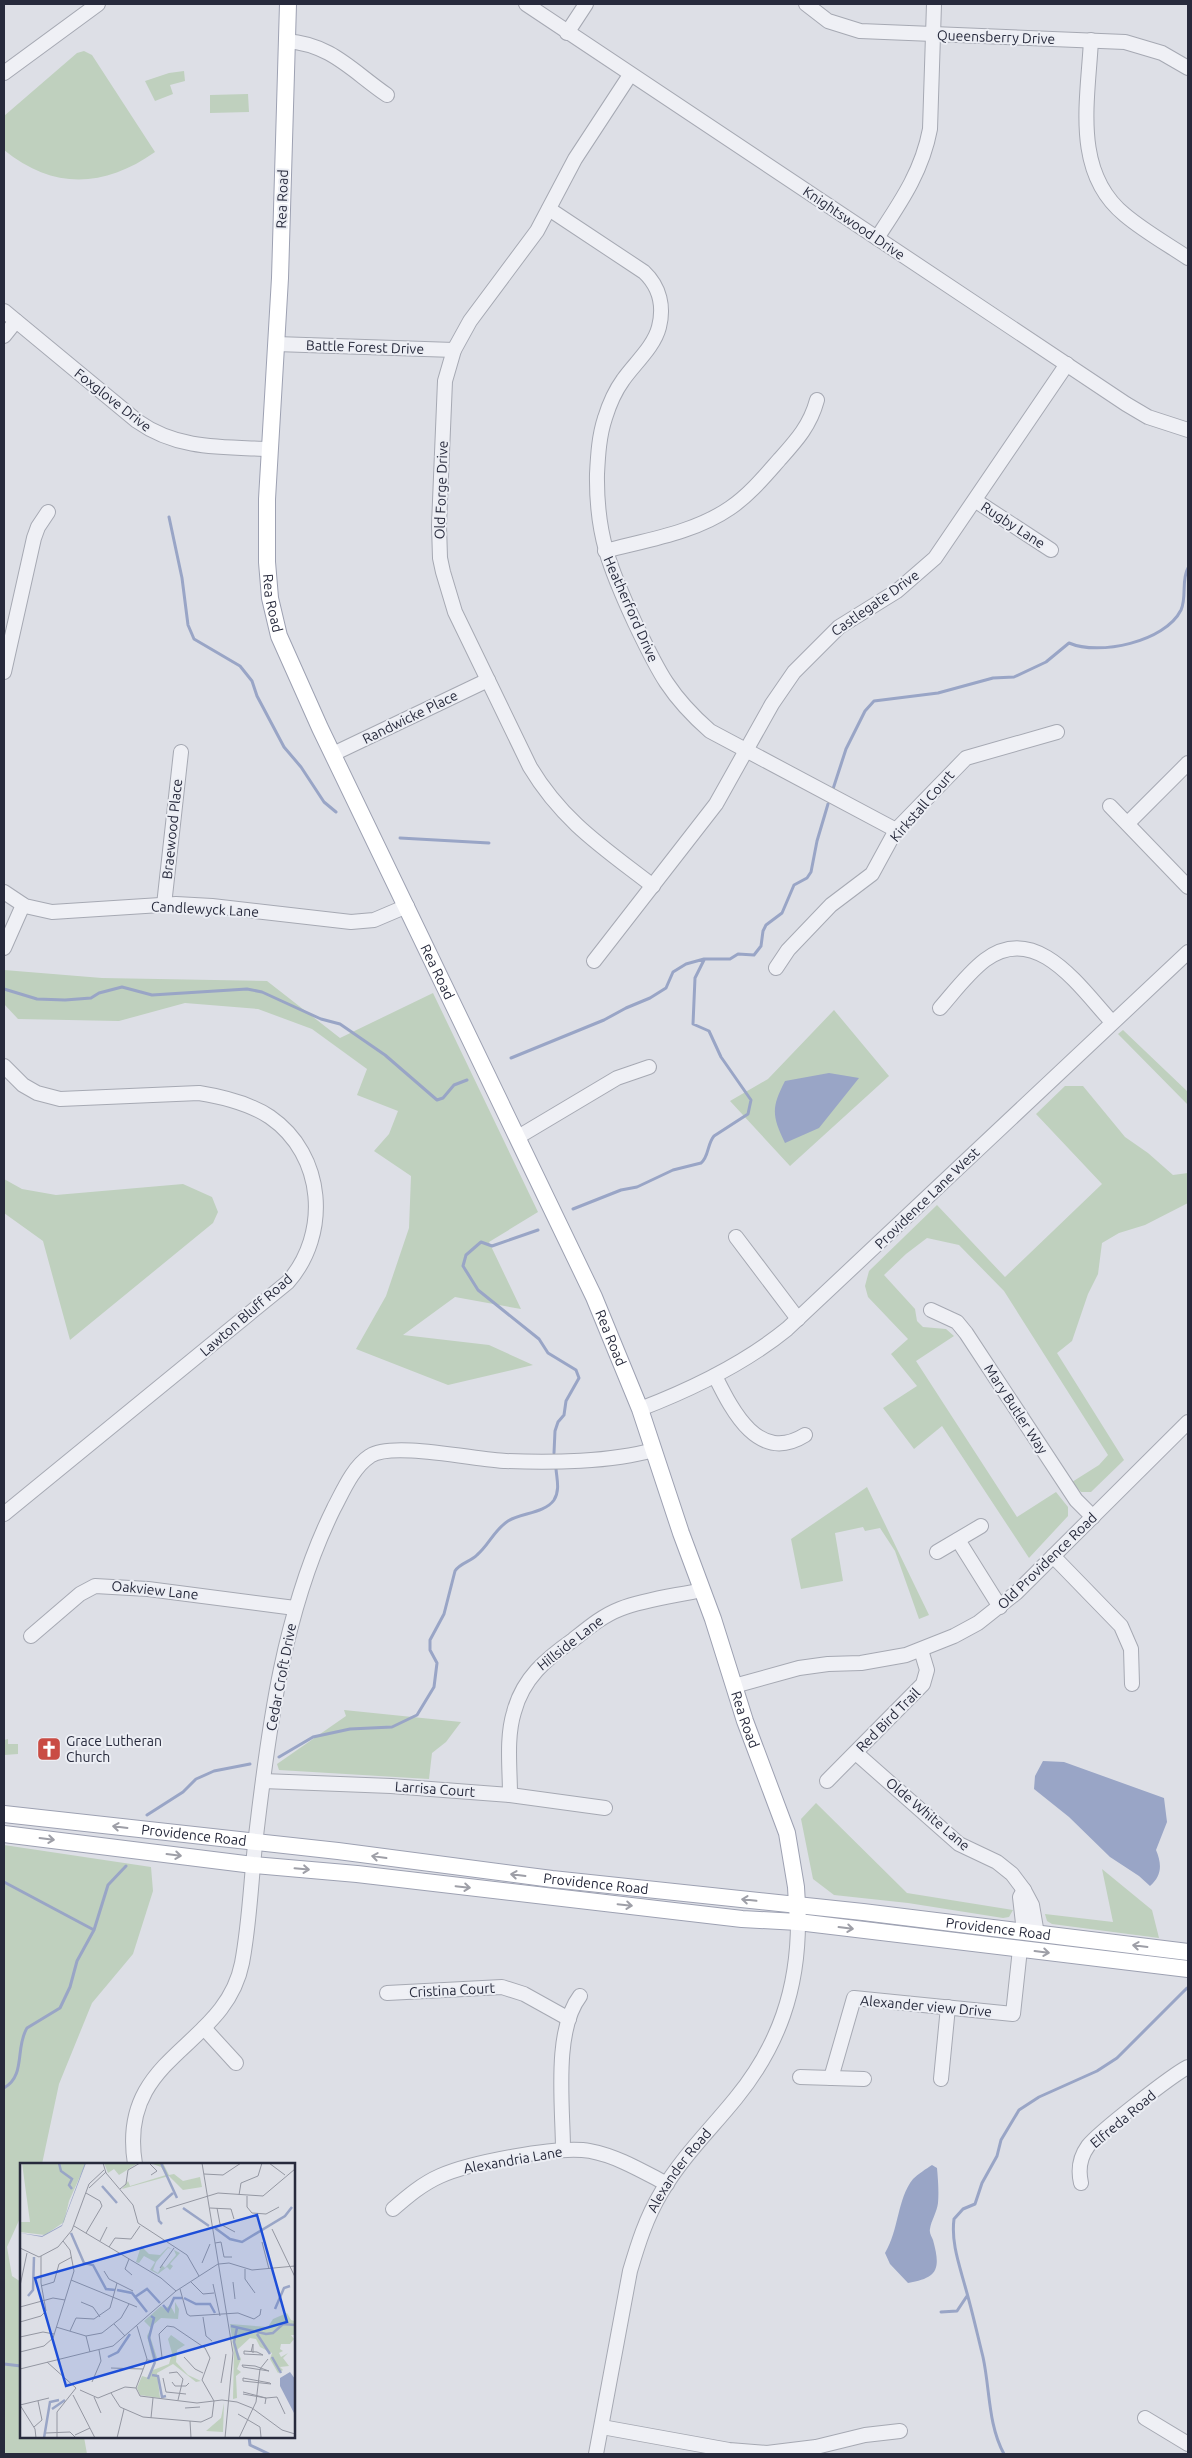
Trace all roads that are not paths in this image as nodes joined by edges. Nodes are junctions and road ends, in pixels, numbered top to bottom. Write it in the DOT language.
graph roads {
  1 [pos="98,4"];
  2 [pos="288,4"];
  3 [pos="526,4"];
  4 [pos="586,4"];
  5 [pos="806,4"];
  6 [pos="934,4"];
  7 [pos="567,33"];
  8 [pos="934,35"];
  9 [pos="1090,40"];
  10 [pos="286,41"];
  11 [pos="1188,68"];
  12 [pos="4,73"];
  13 [pos="630,75"];
  14 [pos="387,94"];
  15 [pos="549,209"];
  16 [pos="876,238"];
  17 [pos="1188,258"];
  18 [pos="4,311"];
  19 [pos="16,321"];
  20 [pos="4,336"];
  21 [pos="276,344"];
  22 [pos="454,350"];
  23 [pos="1066,364"];
  24 [pos="817,400"];
  25 [pos="1188,430"];
  26 [pos="270,448"];
  27 [pos="976,501"];
  28 [pos="48,512"];
  29 [pos="1051,550"];
  30 [pos="605,551"];
  31 [pos="4,672"];
  32 [pos="488,680"];
  33 [pos="1057,732"];
  34 [pos="746,751"];
  35 [pos="181,752"];
  36 [pos="333,754"];
  37 [pos="1188,762"];
  38 [pos="1110,806"];
  39 [pos="1128,823"];
  40 [pos="896,830"];
  41 [pos="653,886"];
  42 [pos="1188,887"];
  43 [pos="4,892"];
  44 [pos="22,904"];
  45 [pos="164,905"];
  46 [pos="407,906"];
  47 [pos="4,948"];
  48 [pos="1188,952"];
  49 [pos="594,960"];
  50 [pos="776,968"];
  51 [pos="940,1008"];
  52 [pos="1112,1022"];
  53 [pos="4,1066"];
  54 [pos="649,1068"];
  55 [pos="518,1137"];
  56 [pos="736,1237"];
  57 [pos="931,1310"];
  58 [pos="798,1319"];
  59 [pos="714,1376"];
  60 [pos="640,1410"];
  61 [pos="1188,1422"];
  62 [pos="805,1435"];
  63 [pos="654,1450"];
  64 [pos="4,1514"];
  65 [pos="1093,1517"];
  66 [pos="981,1526"];
  67 [pos="958,1540"];
  68 [pos="937,1552"];
  69 [pos="1054,1556"];
  70 [pos="702,1590"];
  71 [pos="1000,1607"];
  72 [pos="295,1608"];
  73 [pos="31,1636"];
  74 [pos="921,1650"];
  75 [pos="1132,1684"];
  76 [pos="734,1686"];
  77 [pos="856,1753"];
  78 [pos="263,1782"];
  79 [pos="827,1782"];
  80 [pos="510,1795"];
  81 [pos="605,1808"];
  82 [pos="4,1814"];
  83 [pos="4,1834"];
  84 [pos="255,1842"];
  85 [pos="253,1865"];
  86 [pos="798,1914"];
  87 [pos="1031,1933"];
  88 [pos="1020,1949"];
  89 [pos="1188,1952"];
  90 [pos="1188,1969"];
  91 [pos="387,1993"];
  92 [pos="580,1996"];
  93 [pos="948,2007"];
  94 [pos="569,2019"];
  95 [pos="204,2028"];
  96 [pos="236,2063"];
  97 [pos="1188,2067"];
  98 [pos="800,2077"];
  99 [pos="831,2078"];
  100 [pos="864,2079"];
  101 [pos="941,2079"];
  102 [pos="563,2150"];
  103 [pos="135,2163"];
  104 [pos="1081,2183"];
  105 [pos="666,2184"];
  106 [pos="393,2209"];
  107 [pos="1145,2418"];
  108 [pos="602,2427"];
  109 [pos="900,2431"];
  110 [pos="1188,2444"];
  111 [pos="596,2454"];
  1 -- 12 [label="street"];
  2 -- 10 [label="main road, Rea Road"];
  3 -- 7 [label="street, Knightswood Drive"];
  4 -- 7 [label="street"];
  5 -- 8 [label="street, Queensberry Drive"];
  6 -- 8 [label="street"];
  7 -- 13 [label="street, Knightswood Drive"];
  8 -- 9 [label="street, Queensberry Drive"];
  8 -- 16 [label="street"];
  9 -- 11 [label="street, Queensberry Drive"];
  9 -- 17 [label="street"];
  10 -- 14 [label="street"];
  10 -- 21 [label="main road, Rea Road"];
  13 -- 15 [label="street, Old Forge Drive"];
  13 -- 16 [label="street, Knightswood Drive"];
  15 -- 22 [label="street, Old Forge Drive"];
  15 -- 30 [label="street, Heatherford Drive"];
  16 -- 23 [label="street, Knightswood Drive"];
  18 -- 19 [label="street, Foxglove Drive"];
  19 -- 20 [label="street"];
  19 -- 26 [label="street, Foxglove Drive"];
  21 -- 22 [label="street, Battle Forest Drive"];
  21 -- 26 [label="main road, Rea Road"];
  22 -- 32 [label="street, Old Forge Drive"];
  23 -- 25 [label="street, Knightswood Drive"];
  23 -- 27 [label="street, Castlegate Drive"];
  24 -- 30 [label="street"];
  26 -- 36 [label="main road, Rea Road"];
  27 -- 29 [label="street, Rugby Lane"];
  27 -- 34 [label="street, Castlegate Drive"];
  28 -- 31 [label="street"];
  30 -- 34 [label="street, Heatherford Drive"];
  32 -- 36 [label="street, Randwicke Place"];
  32 -- 41 [label="street, Old Forge Drive"];
  33 -- 40 [label="street, Kirkstall Court"];
  34 -- 40 [label="street, Heatherford Drive"];
  34 -- 41 [label="street, Castlegate Drive"];
  35 -- 45 [label="street, Braewood Place"];
  36 -- 46 [label="main road, Rea Road"];
  37 -- 39 [label="street"];
  38 -- 39 [label="street"];
  39 -- 42 [label="street"];
  40 -- 50 [label="street, Kirkstall Court"];
  41 -- 49 [label="street, Castlegate Drive"];
  43 -- 44 [label="street, Candlewyck Lane"];
  44 -- 45 [label="street, Candlewyck Lane"];
  44 -- 47 [label="street"];
  45 -- 46 [label="street, Candlewyck Lane"];
  46 -- 55 [label="main road, Rea Road"];
  48 -- 52 [label="street, Providence Lane West"];
  51 -- 52 [label="street"];
  52 -- 58 [label="street, Providence Lane West"];
  53 -- 64 [label="street, Lawton Bluff Road"];
  54 -- 55 [label="street"];
  55 -- 60 [label="main road, Rea Road"];
  56 -- 58 [label="street"];
  57 -- 65 [label="street, Mary Butler Way"];
  58 -- 59 [label="street, Providence Lane West"];
  59 -- 60 [label="street, Providence Lane West"];
  59 -- 62 [label="street"];
  60 -- 63 [label="main road, Rea Road"];
  61 -- 65 [label="street, Old Providence Road"];
  63 -- 70 [label="main road, Rea Road"];
  63 -- 72 [label="street, Cedar Croft Drive"];
  65 -- 69 [label="street, Old Providence Road"];
  66 -- 67 [label="street"];
  67 -- 68 [label="street"];
  67 -- 71 [label="street"];
  69 -- 71 [label="street, Old Providence Road"];
  69 -- 75 [label="street"];
  70 -- 76 [label="main road, Rea Road"];
  70 -- 80 [label="street, Hillside Lane"];
  71 -- 74 [label="street, Old Providence Road"];
  72 -- 73 [label="street, Oakview Lane"];
  72 -- 78 [label="street, Cedar Croft Drive"];
  74 -- 76 [label="street, Old Providence Road"];
  74 -- 77 [label="street, Red Bird Trail"];
  76 -- 86 [label="main road, Rea Road"];
  77 -- 79 [label="street, Red Bird Trail"];
  77 -- 87 [label="street, Olde White Lane"];
  78 -- 80 [label="street, Larrisa Court"];
  78 -- 84 [label="street, Cedar Croft Drive"];
  80 -- 81 [label="street, Larrisa Court"];
  84 -- 82 [label="main road, Providence Road, one-way"];
  83 -- 85 [label="main road, Providence Road, one-way"];
  84 -- 85 [label="street, Cedar Croft Drive"];
  86 -- 84 [label="main road, Providence Road, one-way"];
  85 -- 86 [label="main road, Providence Road, one-way"];
  85 -- 95 [label="street, Cedar Croft Drive"];
  86 -- 87 [label="main road, Providence Road"];
  86 -- 88 [label="main road, Providence Road, one-way"];
  86 -- 105 [label="street, Alexander Road"];
  89 -- 87 [label="main road, Providence Road, one-way"];
  88 -- 90 [label="main road, Providence Road, one-way"];
  88 -- 93 [label="street, Alexander view Drive"];
  91 -- 94 [label="street, Cristina Court"];
  92 -- 94 [label="street"];
  93 -- 99 [label="street, Alexander view Drive"];
  93 -- 101 [label="street"];
  94 -- 102 [label="street"];
  95 -- 96 [label="street"];
  95 -- 103 [label="street, Cedar Croft Drive"];
  97 -- 104 [label="street, Elfreda Road"];
  98 -- 99 [label="street"];
  99 -- 100 [label="street"];
  102 -- 105 [label="street, Alexandria Lane"];
  102 -- 106 [label="street, Alexandria Lane"];
  105 -- 108 [label="street, Alexander Road"];
  107 -- 110 [label="street"];
  108 -- 109 [label="street"];
  108 -- 111 [label="street, Alexander Road"];
}
